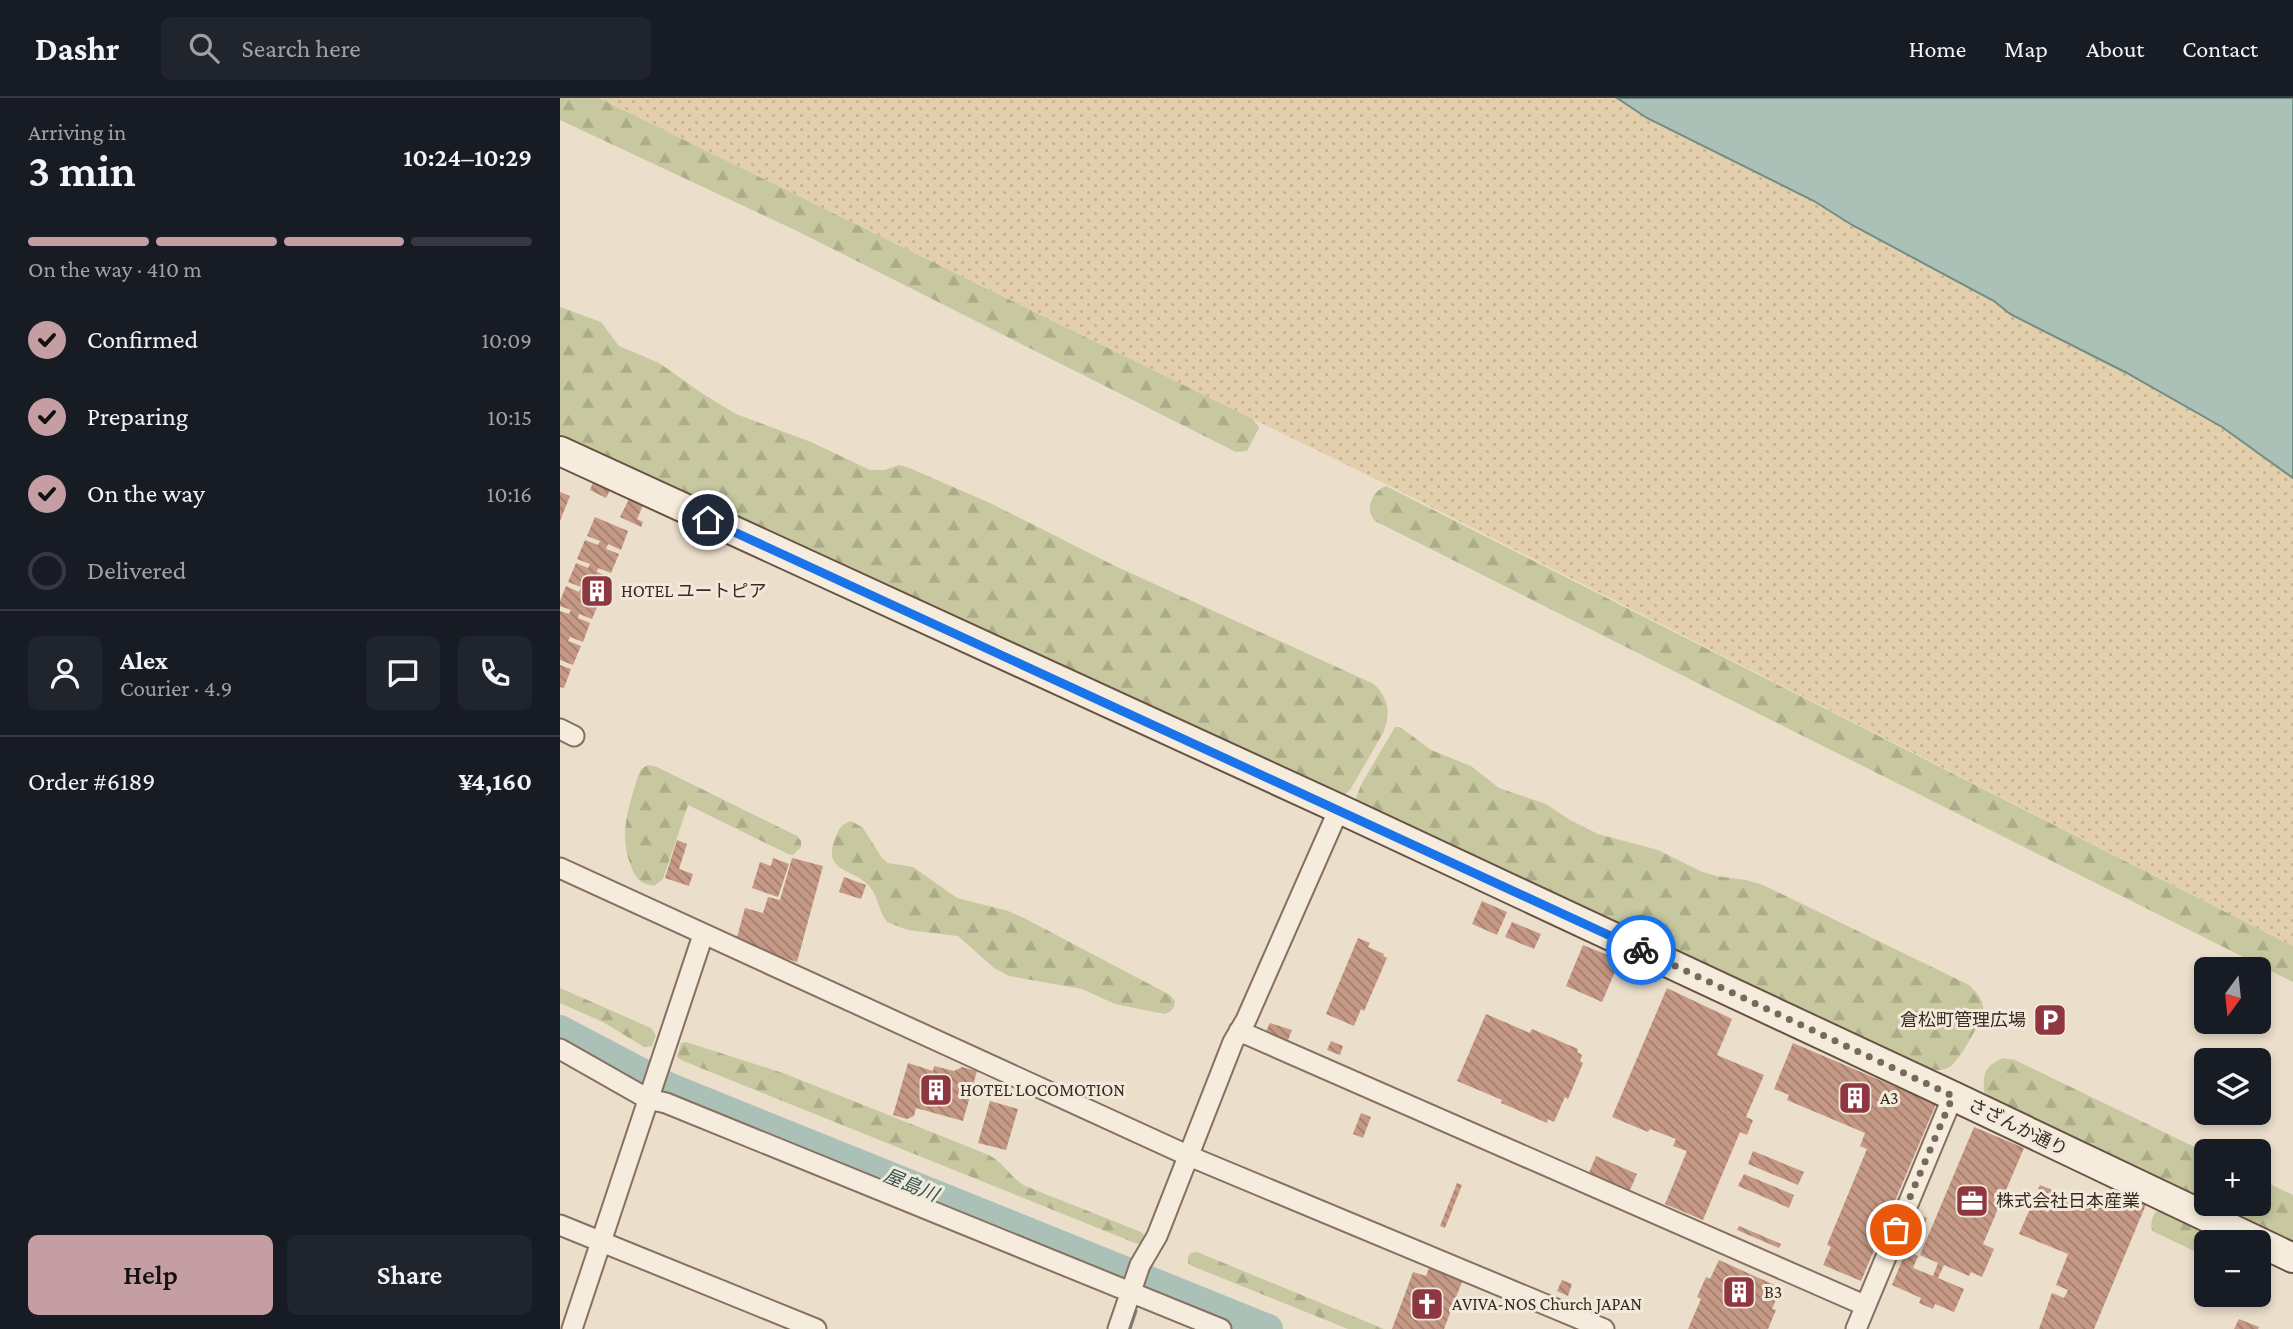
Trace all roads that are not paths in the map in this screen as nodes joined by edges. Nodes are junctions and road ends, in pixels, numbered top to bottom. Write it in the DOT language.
graph roads {
  1 [pos="560,451"];
  2 [pos="1339,809"];
  3 [pos="560,868"];
  4 [pos="703,934"];
  5 [pos="1240,1031"];
  6 [pos="560,1049"];
  7 [pos="649,1096"];
  8 [pos="1953,1096"];
  9 [pos="1189,1156"];
  10 [pos="560,1225"];
  11 [pos="601,1241"];
  12 [pos="2293,1258"];
  13 [pos="1131,1290"];
  14 [pos="1864,1305"];
  15 [pos="572,1329"];
  16 [pos="816,1329"];
  17 [pos="1118,1329"];
  18 [pos="1221,1329"];
  19 [pos="1604,1329"];
  20 [pos="1856,1329"];
  1 -- 2 [label="street, さざんか通り"];
  2 -- 5 [label="street"];
  2 -- 8 [label="street, さざんか通り"];
  3 -- 4 [label="street"];
  4 -- 7 [label="street"];
  4 -- 9 [label="street"];
  5 -- 9 [label="street"];
  5 -- 14 [label="street"];
  6 -- 7 [label="street"];
  7 -- 11 [label="street"];
  7 -- 13 [label="street"];
  8 -- 12 [label="street, さざんか通り"];
  8 -- 14 [label="street"];
  9 -- 13 [label="street"];
  9 -- 19 [label="street"];
  10 -- 11 [label="street"];
  11 -- 15 [label="street"];
  11 -- 16 [label="street"];
  13 -- 17 [label="street"];
  13 -- 18 [label="street"];
  14 -- 20 [label="street"];
}
